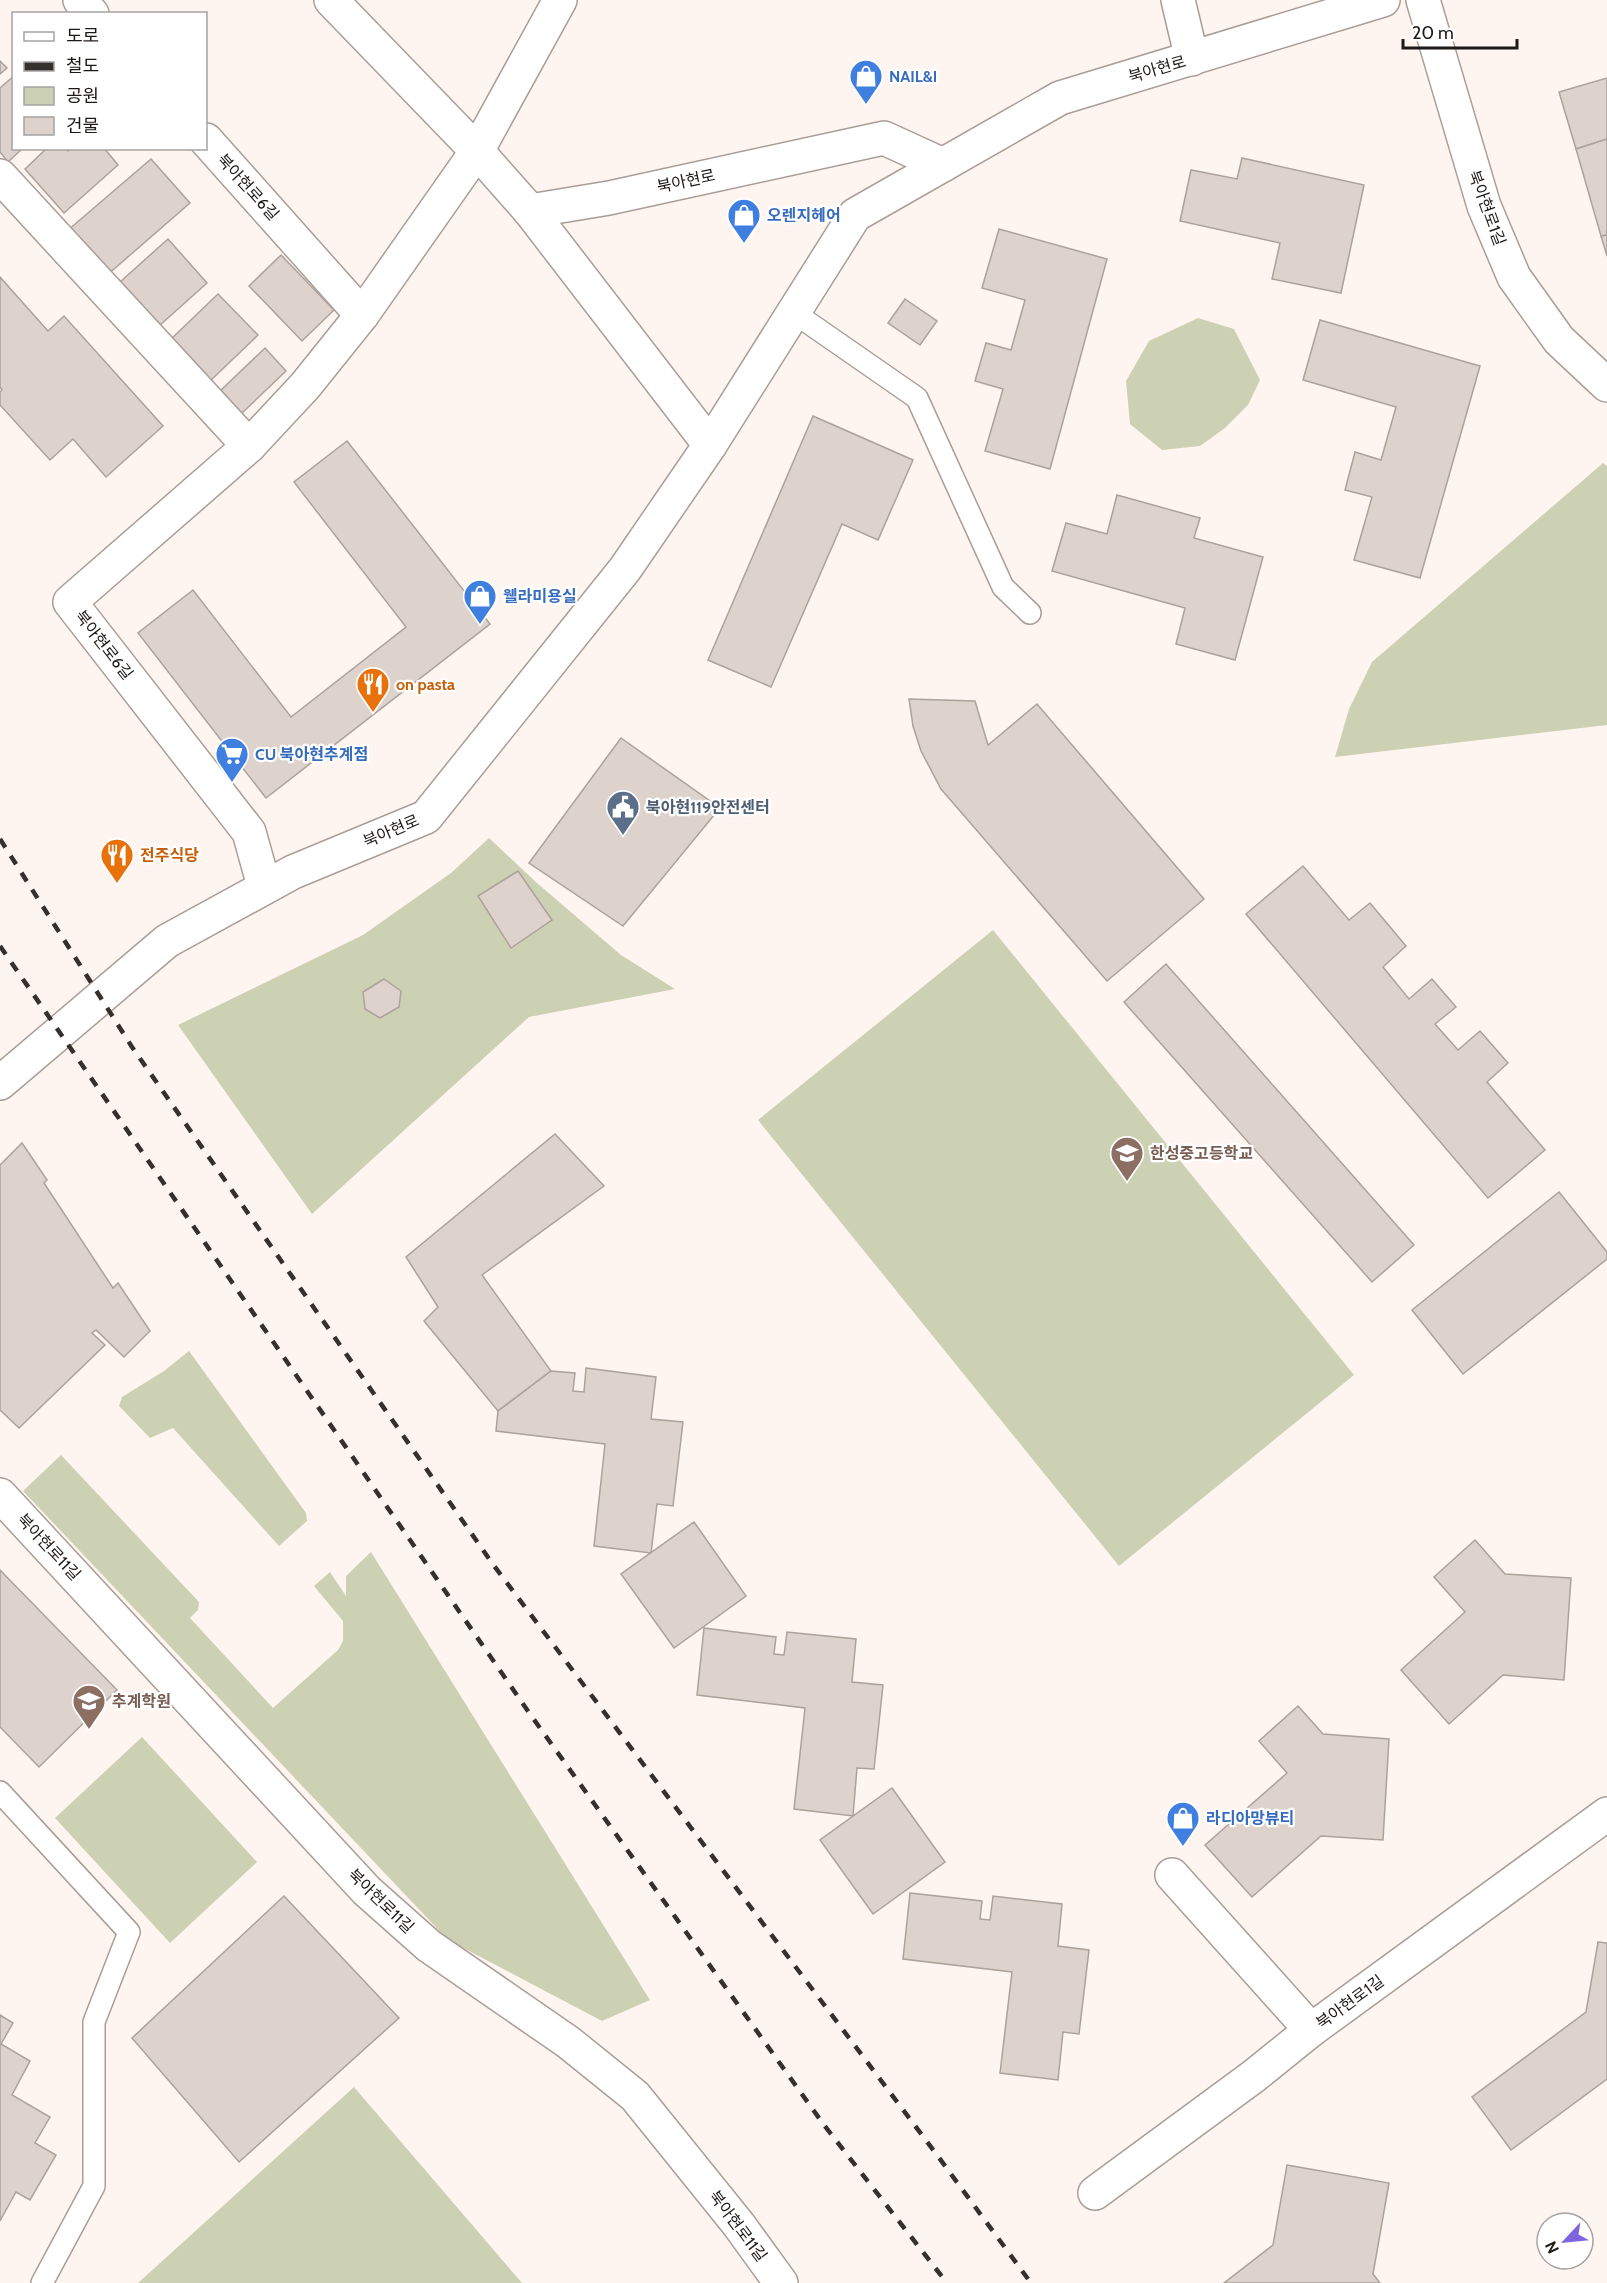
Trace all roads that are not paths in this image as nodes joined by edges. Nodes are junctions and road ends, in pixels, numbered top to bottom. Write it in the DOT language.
graph roads {
  1 [pos="80,0"];
  2 [pos="331,0"];
  3 [pos="560,0"];
  4 [pos="1178,0"];
  5 [pos="1383,0"];
  6 [pos="1423,0"];
  7 [pos="90,12"];
  8 [pos="1192,59"];
  9 [pos="207,141"];
  10 [pos="477,151"];
  11 [pos="943,165"];
  12 [pos="0,176"];
  13 [pos="530,211"];
  14 [pos="793,312"];
  15 [pos="362,315"];
  16 [pos="1607,385"];
  17 [pos="710,445"];
  18 [pos="249,446"];
  19 [pos="1030,613"];
  20 [pos="264,886"];
  21 [pos="0,1083"];
  22 [pos="0,1495"];
  23 [pos="0,1792"];
  24 [pos="1607,1814"];
  25 [pos="1172,1875"];
  26 [pos="1311,2030"];
  27 [pos="1095,2193"];
  28 [pos="42,2283"];
  29 [pos="781,2283"];
  1 -- 7 [label="street"];
  2 -- 10 [label="street"];
  3 -- 10 [label="street, 북아현로6길"];
  4 -- 8 [label="street"];
  5 -- 8 [label="street, 북아현로"];
  6 -- 16 [label="street, 북아현로1길"];
  8 -- 11 [label="street, 북아현로"];
  9 -- 15 [label="street, 북아현로6길"];
  10 -- 13 [label="street"];
  10 -- 15 [label="street, 북아현로6길"];
  11 -- 13 [label="street, 북아현로"];
  11 -- 14 [label="street, 북아현로"];
  12 -- 18 [label="street"];
  13 -- 17 [label="street"];
  14 -- 17 [label="street, 북아현로"];
  14 -- 19 [label="lane"];
  15 -- 18 [label="street, 북아현로6길"];
  17 -- 20 [label="street, 북아현로"];
  18 -- 20 [label="street, 북아현로6길"];
  20 -- 21 [label="street, 북아현로"];
  22 -- 29 [label="street, 북아현로11길"];
  23 -- 28 [label="lane"];
  24 -- 26 [label="street, 북아현로1길"];
  25 -- 26 [label="street"];
  26 -- 27 [label="street, 북아현로1길"];
}
